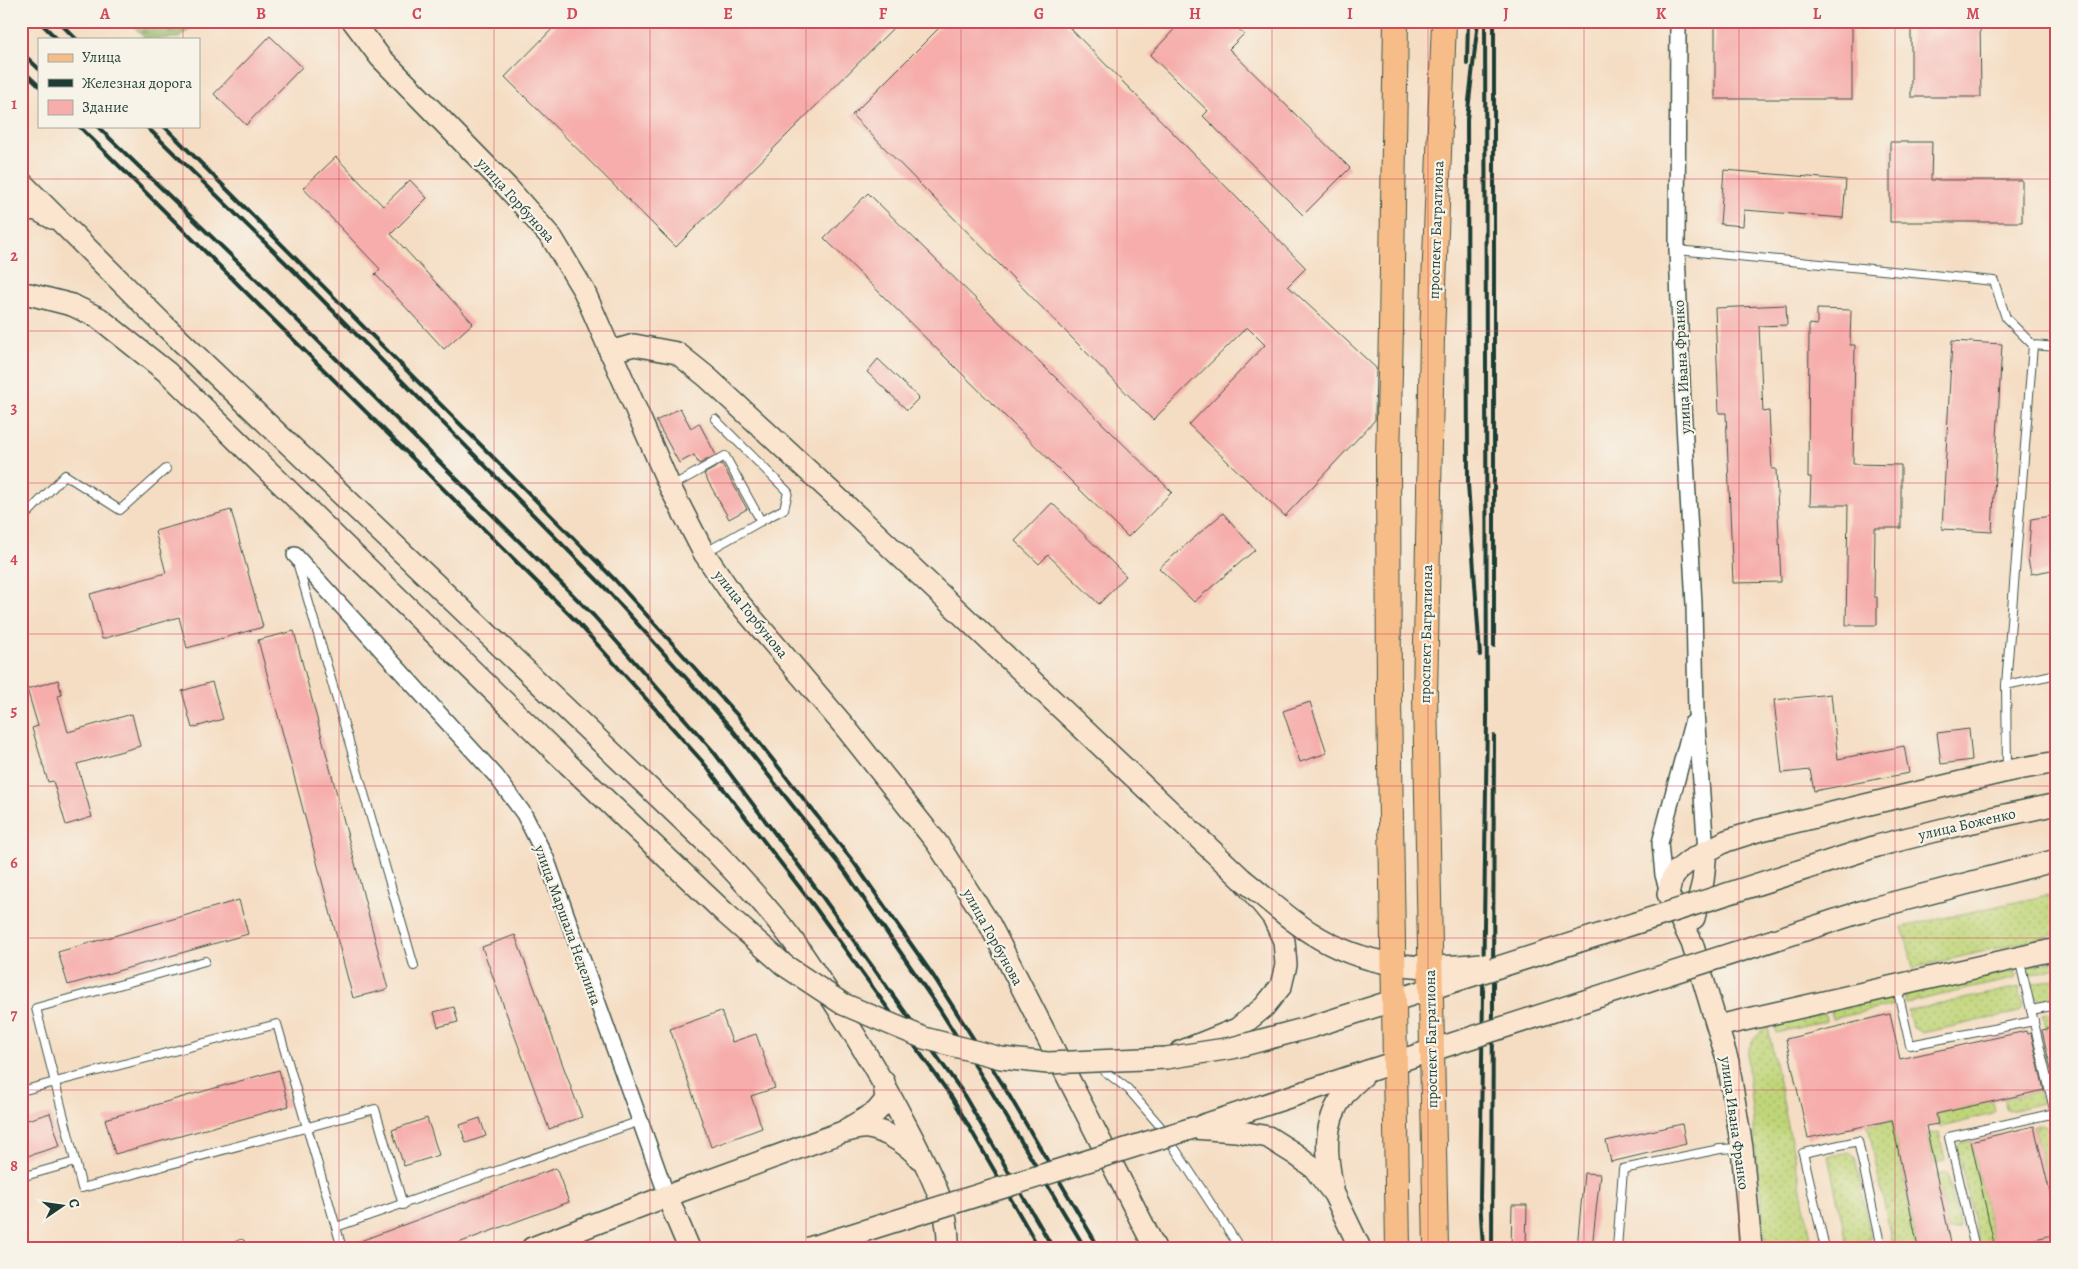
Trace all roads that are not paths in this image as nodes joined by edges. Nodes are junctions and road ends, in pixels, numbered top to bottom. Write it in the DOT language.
graph roads {
  1 [pos="353,21"];
  2 [pos="1396,21"];
  3 [pos="1444,21"];
  4 [pos="1678,21"];
  5 [pos="21,182"];
  6 [pos="21,208"];
  7 [pos="63,224"];
  8 [pos="1677,250"];
  9 [pos="21,294"];
  10 [pos="2033,345"];
  11 [pos="2057,348"];
  12 [pos="610,352"];
  13 [pos="715,419"];
  14 [pos="166,469"];
  15 [pos="670,487"];
  16 [pos="21,520"];
  17 [pos="761,521"];
  18 [pos="704,553"];
  19 [pos="296,555"];
  20 [pos="2057,674"];
  21 [pos="2006,686"];
  22 [pos="1696,712"];
  23 [pos="2057,762"];
  24 [pos="2007,771"];
  25 [pos="2057,804"];
  26 [pos="1706,850"];
  27 [pos="2057,860"];
  28 [pos="1242,879"];
  29 [pos="1668,894"];
  30 [pos="1692,943"];
  31 [pos="2057,949"];
  32 [pos="1552,950"];
  33 [pos="2019,958"];
  34 [pos="205,961"];
  35 [pos="414,966"];
  36 [pos="1896,986"];
  37 [pos="2057,1005"];
  38 [pos="2031,1010"];
  39 [pos="2034,1021"];
  40 [pos="1718,1026"];
  41 [pos="1056,1054"];
  42 [pos="1166,1058"];
  43 [pos="1368,1071"];
  44 [pos="54,1082"];
  45 [pos="884,1082"];
  46 [pos="2053,1084"];
  47 [pos="21,1091"];
  48 [pos="2055,1113"];
  49 [pos="640,1121"];
  50 [pos="2057,1122"];
  51 [pos="307,1128"];
  52 [pos="1193,1128"];
  53 [pos="840,1133"];
  54 [pos="1742,1148"];
  55 [pos="75,1162"];
  56 [pos="927,1168"];
  57 [pos="21,1177"];
  58 [pos="1334,1194"];
  59 [pos="667,1196"];
  60 [pos="403,1204"];
  61 [pos="336,1227"];
  62 [pos="241,1244"];
  63 [pos="232,1248"];
  64 [pos="342,1248"];
  65 [pos="532,1248"];
  66 [pos="689,1248"];
  67 [pos="809,1248"];
  68 [pos="948,1248"];
  69 [pos="1155,1248"];
  70 [pos="1240,1248"];
  71 [pos="1360,1248"];
  72 [pos="1398,1248"];
  73 [pos="1436,1248"];
  74 [pos="1617,1248"];
  75 [pos="1751,1248"];
  76 [pos="1825,1248"];
  77 [pos="1881,1248"];
  78 [pos="1975,1248"];
  1 -- 12 [label="street, улица Горбунова"];
  2 -- 72 [label="main road, bridge"];
  3 -- 73 [label="main road, проспект Багратиона, bridge"];
  4 -- 8 [label="street, улица Ивана Франко"];
  5 -- 7 [label="street"];
  6 -- 7 [label="street"];
  7 -- 45 [label="street"];
  8 -- 10 [label="lane"];
  8 -- 22 [label="street, улица Ивана Франко"];
  9 -- 42 [label="street, bridge"];
  10 -- 11 [label="lane"];
  10 -- 21 [label="lane"];
  12 -- 15 [label="street, улица Горбунова"];
  12 -- 28 [label="street"];
  13 -- 17 [label="lane"];
  14 -- 16 [label="lane"];
  15 -- 17 [label="lane"];
  15 -- 18 [label="street, улица Горбунова"];
  17 -- 18 [label="lane"];
  18 -- 41 [label="street, улица Горбунова"];
  19 -- 35 [label="lane"];
  19 -- 49 [label="street, улица Маршала Неделина"];
  20 -- 21 [label="lane"];
  21 -- 24 [label="lane"];
  22 -- 26 [label="street, улица Ивана Франко"];
  22 -- 29 [label="street, улица Ивана Франко"];
  23 -- 24 [label="street"];
  24 -- 26 [label="street"];
  25 -- 32 [label="street, улица Боженко, bridge"];
  26 -- 29 [label="street"];
  26 -- 30 [label="street, улица Ивана Франко"];
  27 -- 43 [label="street, bridge"];
  28 -- 32 [label="street, bridge"];
  28 -- 42 [label="street, bridge"];
  29 -- 30 [label="street, улица Ивана Франко"];
  30 -- 40 [label="street, улица Ивана Франко"];
  31 -- 33 [label="street"];
  32 -- 42 [label="street, bridge"];
  33 -- 36 [label="street"];
  33 -- 38 [label="lane"];
  34 -- 44 [label="lane"];
  36 -- 39 [label="lane"];
  36 -- 40 [label="street"];
  37 -- 38 [label="lane"];
  38 -- 39 [label="lane"];
  39 -- 46 [label="lane"];
  40 -- 54 [label="street, улица Ивана Франко"];
  41 -- 69 [label="street, улица Горбунова"];
  41 -- 70 [label="lane"];
  43 -- 52 [label="street"];
  43 -- 58 [label="street"];
  44 -- 47 [label="lane"];
  44 -- 51 [label="lane"];
  44 -- 55 [label="lane"];
  45 -- 53 [label="street"];
  45 -- 56 [label="street"];
  46 -- 48 [label="lane"];
  48 -- 50 [label="lane"];
  48 -- 78 [label="lane"];
  49 -- 59 [label="street, улица Маршала Неделина"];
  49 -- 60 [label="lane"];
  51 -- 55 [label="lane"];
  51 -- 60 [label="lane"];
  51 -- 61 [label="lane"];
  52 -- 58 [label="street"];
  52 -- 67 [label="street, bridge"];
  53 -- 56 [label="street"];
  53 -- 59 [label="street"];
  54 -- 74 [label="lane"];
  54 -- 75 [label="street, улица Ивана Франко"];
  55 -- 57 [label="lane"];
  56 -- 68 [label="street"];
  58 -- 71 [label="street"];
  59 -- 65 [label="street"];
  59 -- 66 [label="street, улица Маршала Неделина"];
  60 -- 61 [label="lane"];
  61 -- 64 [label="lane"];
  62 -- 63 [label="lane"];
  76 -- 77 [label="lane"];
}
